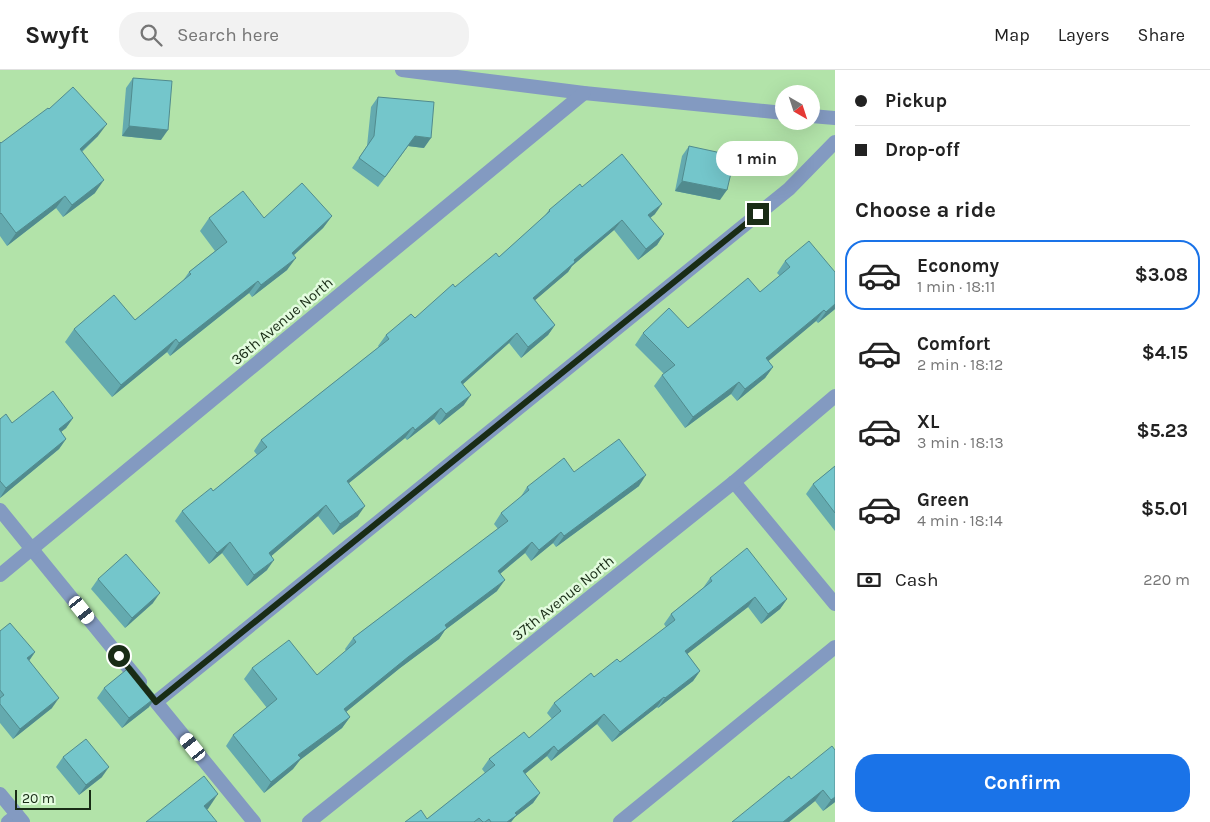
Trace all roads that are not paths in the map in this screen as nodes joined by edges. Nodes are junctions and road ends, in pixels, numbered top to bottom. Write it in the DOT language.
graph roads {
  1 [pos="402,70"];
  2 [pos="584,93"];
  3 [pos="775,112"];
  4 [pos="820,117"];
  5 [pos="835,118"];
  6 [pos="835,142"];
  7 [pos="835,396"];
  8 [pos="734,482"];
  9 [pos="0,510"];
  10 [pos="32,549"];
  11 [pos="0,575"];
  12 [pos="835,604"];
  13 [pos="835,647"];
  14 [pos="156,702"];
  15 [pos="0,794"];
  16 [pos="16,820"];
  17 [pos="254,822"];
  18 [pos="309,822"];
  19 [pos="620,822"];
  1 -- 2 [label="street"];
  2 -- 3 [label="street"];
  2 -- 10 [label="street, 36th Avenue North"];
  4 -- 5 [label="street"];
  6 -- 14 [label="street"];
  7 -- 8 [label="street, 37th Avenue North"];
  8 -- 12 [label="street"];
  8 -- 18 [label="street, 37th Avenue North"];
  9 -- 10 [label="street"];
  10 -- 11 [label="street, 36th Avenue North"];
  10 -- 14 [label="street"];
  13 -- 19 [label="street"];
  14 -- 17 [label="street"];
  15 -- 16 [label="street"];
}
